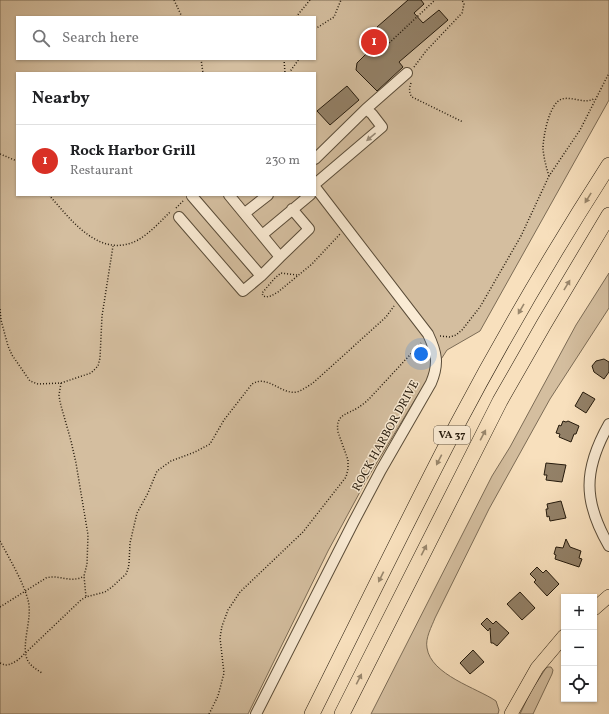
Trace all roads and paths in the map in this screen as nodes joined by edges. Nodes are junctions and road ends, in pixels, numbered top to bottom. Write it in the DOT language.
graph roads {
  1 [pos="174,0"];
  2 [pos="310,0"];
  3 [pos="341,0"];
  4 [pos="435,0"];
  5 [pos="462,0"];
  6 [pos="182,16"];
  7 [pos="297,16"];
  8 [pos="316,28"];
  9 [pos="387,45"];
  10 [pos="201,60"];
  11 [pos="284,60"];
  12 [pos="298,60"];
  13 [pos="203,72"];
  14 [pos="285,72"];
  15 [pos="290,72"];
  16 [pos="412,72"];
  17 [pos="609,73"];
  18 [pos="597,97"];
  19 [pos="366,109"];
  20 [pos="463,122"];
  21 [pos="0,154"];
  22 [pos="316,157"];
  23 [pos="16,162"];
  24 [pos="609,165"];
  25 [pos="549,176"];
  26 [pos="316,187"];
  27 [pos="316,191"];
  28 [pos="50,196"];
  29 [pos="192,196"];
  30 [pos="230,196"];
  31 [pos="264,196"];
  32 [pos="306,196"];
  33 [pos="184,200"];
  34 [pos="292,209"];
  35 [pos="245,213"];
  36 [pos="609,215"];
  37 [pos="179,217"];
  38 [pos="347,228"];
  39 [pos="262,235"];
  40 [pos="113,246"];
  41 [pos="280,257"];
  42 [pos="297,275"];
  43 [pos="261,276"];
  44 [pos="399,295"];
  45 [pos="0,309"];
  46 [pos="428,334"];
  47 [pos="439,335"];
  48 [pos="61,382"];
  49 [pos="609,424"];
  50 [pos="0,541"];
  51 [pos="609,546"];
  52 [pos="84,576"];
  53 [pos="24,592"];
  54 [pos="609,596"];
  55 [pos="86,597"];
  56 [pos="597,606"];
  57 [pos="0,607"];
  58 [pos="561,640"];
  59 [pos="26,653"];
  60 [pos="0,663"];
  61 [pos="42,673"];
  62 [pos="209,714"];
  63 [pos="256,714"];
  64 [pos="312,714"];
  65 [pos="342,714"];
  66 [pos="511,714"];
  1 -- 6 [label="path"];
  2 -- 7 [label="path"];
  3 -- 8 [label="path"];
  4 -- 9 [label="path"];
  5 -- 16 [label="path"];
  10 -- 13 [label="path"];
  11 -- 14 [label="path"];
  12 -- 15 [label="path"];
  16 -- 19 [label="street"];
  16 -- 20 [label="path"];
  17 -- 18 [label="path"];
  18 -- 25 [label="path"];
  18 -- 25 [label="path"];
  19 -- 22 [label="street"];
  19 -- 26 [label="street, one-way"];
  21 -- 23 [label="path"];
  24 -- 64 [label="highway, VA 37, one-way"];
  25 -- 47 [label="path"];
  27 -- 38 [label="street, ROCK HARBOR DRIVE"];
  28 -- 40 [label="path"];
  29 -- 43 [label="street"];
  30 -- 35 [label="street"];
  31 -- 35 [label="street"];
  32 -- 34 [label="street"];
  33 -- 40 [label="path"];
  34 -- 39 [label="street"];
  34 -- 41 [label="street"];
  35 -- 39 [label="street"];
  65 -- 36 [label="highway, VA 37, one-way"];
  37 -- 43 [label="street"];
  38 -- 42 [label="path"];
  38 -- 44 [label="street, ROCK HARBOR DRIVE"];
  39 -- 41 [label="street"];
  40 -- 48 [label="path"];
  41 -- 43 [label="street"];
  42 -- 42 [label="path"];
  44 -- 46 [label="street, ROCK HARBOR DRIVE"];
  44 -- 55 [label="path"];
  45 -- 48 [label="path"];
  46 -- 62 [label="path"];
  46 -- 63 [label="street, ROCK HARBOR DRIVE"];
  48 -- 52 [label="path"];
  49 -- 51 [label="street"];
  50 -- 53 [label="path"];
  52 -- 53 [label="path"];
  52 -- 55 [label="path"];
  53 -- 57 [label="path"];
  53 -- 59 [label="path"];
  54 -- 56 [label="main road"];
  55 -- 59 [label="path"];
  58 -- 66 [label="main road"];
  59 -- 60 [label="path"];
  59 -- 61 [label="path"];
}
